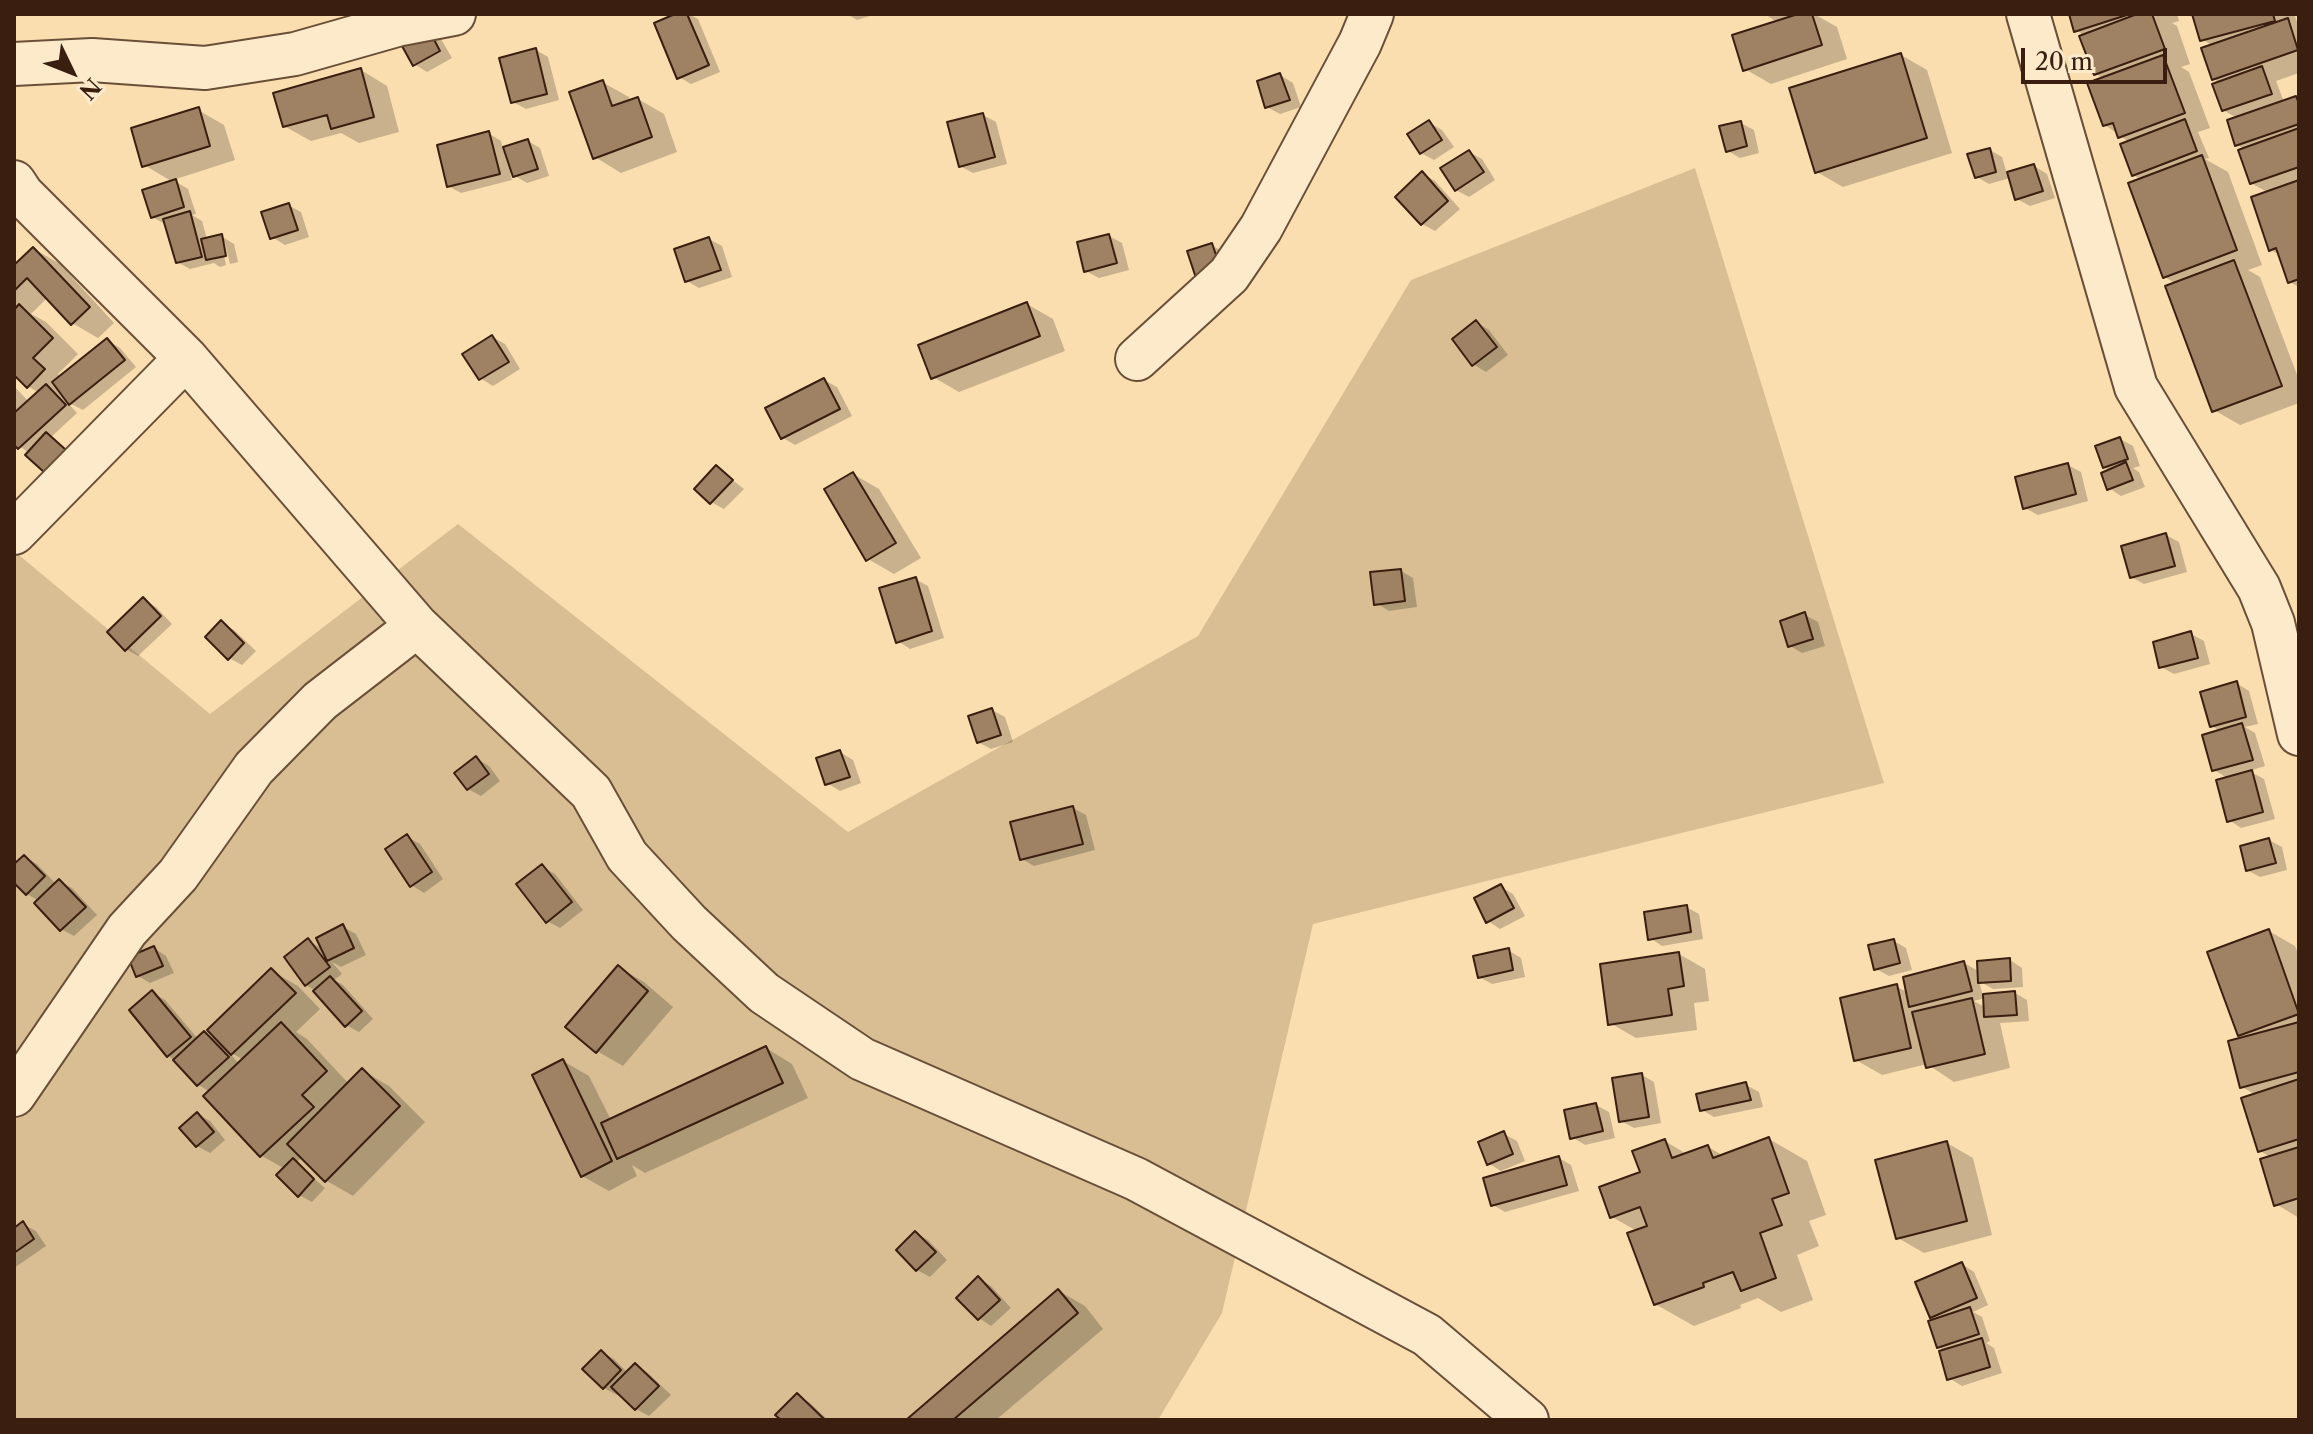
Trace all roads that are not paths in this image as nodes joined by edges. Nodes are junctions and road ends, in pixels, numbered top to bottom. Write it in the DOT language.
graph roads {
  1 [pos="454,14"];
  2 [pos="1372,14"];
  3 [pos="2028,14"];
  4 [pos="14,64"];
  5 [pos="14,182"];
  6 [pos="186,358"];
  7 [pos="1137,359"];
  8 [pos="14,533"];
  9 [pos="417,626"];
  10 [pos="2299,734"];
  11 [pos="14,1095"];
  12 [pos="1527,1420"];
  1 -- 4 [label="street"];
  2 -- 7 [label="street"];
  3 -- 10 [label="street"];
  5 -- 6 [label="street"];
  6 -- 8 [label="street"];
  6 -- 9 [label="street"];
  9 -- 11 [label="street"];
  9 -- 12 [label="street"];
}
